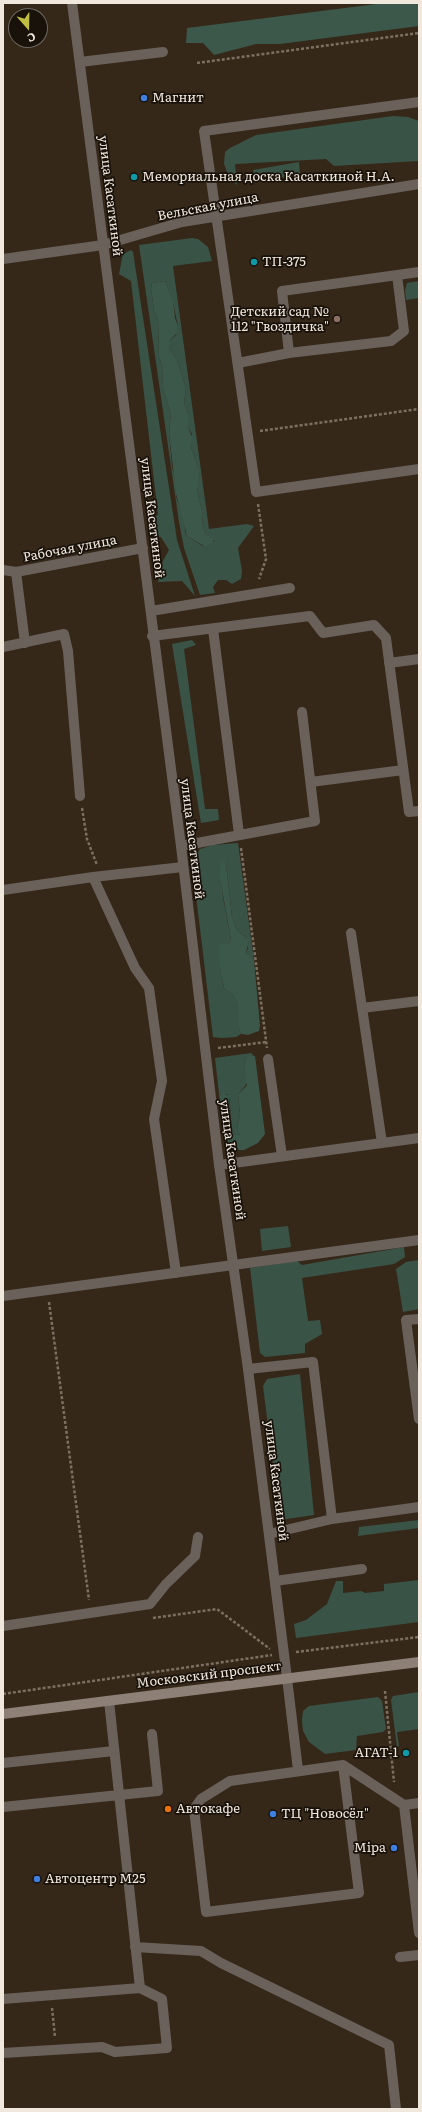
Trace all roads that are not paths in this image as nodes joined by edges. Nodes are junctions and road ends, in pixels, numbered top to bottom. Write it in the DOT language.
graph roads {
  1 [pos="72,3"];
  2 [pos="163,52"];
  3 [pos="80,62"];
  4 [pos="419,102"];
  5 [pos="419,184"];
  6 [pos="217,216"];
  7 [pos="103,245"];
  8 [pos="3,260"];
  9 [pos="419,272"];
  10 [pos="397,274"];
  11 [pos="289,354"];
  12 [pos="238,363"];
  13 [pos="419,469"];
  14 [pos="142,548"];
  15 [pos="3,570"];
  16 [pos="16,572"];
  17 [pos="290,588"];
  18 [pos="150,610"];
  19 [pos="213,629"];
  20 [pos="152,636"];
  21 [pos="25,643"];
  22 [pos="3,647"];
  23 [pos="419,660"];
  24 [pos="389,663"];
  25 [pos="302,712"];
  26 [pos="403,770"];
  27 [pos="311,782"];
  28 [pos="80,796"];
  29 [pos="419,811"];
  30 [pos="239,834"];
  31 [pos="181,846"];
  32 [pos="183,867"];
  33 [pos="98,877"];
  34 [pos="3,890"];
  35 [pos="351,933"];
  36 [pos="419,1001"];
  37 [pos="362,1008"];
  38 [pos="268,1059"];
  39 [pos="419,1138"];
  40 [pos="382,1143"];
  41 [pos="282,1156"];
  42 [pos="219,1165"];
  43 [pos="419,1240"];
  44 [pos="233,1266"];
  45 [pos="176,1273"];
  46 [pos="3,1296"];
  47 [pos="419,1319"];
  48 [pos="248,1369"];
  49 [pos="418,1407"];
  50 [pos="419,1420"];
  51 [pos="419,1507"];
  52 [pos="332,1519"];
  53 [pos="269,1534"];
  54 [pos="198,1537"];
  55 [pos="362,1569"];
  56 [pos="275,1581"];
  57 [pos="3,1626"];
  58 [pos="419,1662"];
  59 [pos="287,1678"];
  60 [pos="109,1701"];
  61 [pos="3,1714"];
  62 [pos="152,1734"];
  63 [pos="114,1751"];
  64 [pos="3,1763"];
  65 [pos="343,1765"];
  66 [pos="298,1770"];
  67 [pos="119,1795"];
  68 [pos="400,1802"];
  69 [pos="419,1803"];
  70 [pos="3,1807"];
  71 [pos="414,1849"];
  72 [pos="419,1933"];
  73 [pos="135,1948"];
  74 [pos="419,1955"];
  75 [pos="400,1957"];
  76 [pos="140,1988"];
  77 [pos="3,1999"];
  78 [pos="3,2054"];
  79 [pos="396,2109"];
  1 -- 3 [label="street, улица Касаткиной"];
  2 -- 3 [label="street"];
  3 -- 7 [label="street, улица Касаткиной"];
  4 -- 6 [label="street"];
  5 -- 6 [label="street, Вельская улица"];
  6 -- 7 [label="street, Вельская улица"];
  6 -- 12 [label="street"];
  7 -- 8 [label="street, Вельская улица"];
  7 -- 14 [label="street, улица Касаткиной"];
  9 -- 10 [label="street"];
  10 -- 11 [label="street"];
  10 -- 11 [label="street"];
  11 -- 12 [label="street"];
  12 -- 13 [label="street"];
  14 -- 16 [label="street, Рабочая улица"];
  14 -- 18 [label="street, улица Касаткиной"];
  15 -- 16 [label="street, Рабочая улица"];
  16 -- 21 [label="street"];
  17 -- 18 [label="street"];
  18 -- 20 [label="street, улица Касаткиной"];
  19 -- 20 [label="street"];
  19 -- 24 [label="street"];
  19 -- 30 [label="street"];
  20 -- 31 [label="street, улица Касаткиной"];
  21 -- 22 [label="street"];
  21 -- 28 [label="street"];
  23 -- 24 [label="street"];
  24 -- 26 [label="street"];
  25 -- 27 [label="street"];
  26 -- 27 [label="street"];
  26 -- 29 [label="street"];
  27 -- 30 [label="street"];
  30 -- 31 [label="street"];
  31 -- 32 [label="street, улица Касаткиной"];
  32 -- 33 [label="street"];
  32 -- 42 [label="street, улица Касаткиной"];
  33 -- 34 [label="street"];
  33 -- 45 [label="street"];
  35 -- 37 [label="street"];
  36 -- 37 [label="street"];
  37 -- 40 [label="street"];
  38 -- 41 [label="street"];
  39 -- 40 [label="street"];
  40 -- 41 [label="street"];
  41 -- 42 [label="street"];
  42 -- 44 [label="street, улица Касаткиной"];
  43 -- 44 [label="street"];
  44 -- 45 [label="street"];
  44 -- 48 [label="street, улица Касаткиной"];
  45 -- 46 [label="street"];
  47 -- 49 [label="street"];
  48 -- 52 [label="street"];
  48 -- 53 [label="street, улица Касаткиной"];
  49 -- 50 [label="street"];
  51 -- 52 [label="street"];
  52 -- 53 [label="street"];
  53 -- 56 [label="street, улица Касаткиной"];
  54 -- 57 [label="street"];
  55 -- 56 [label="street"];
  56 -- 59 [label="street, улица Касаткиной"];
  58 -- 59 [label="main road, Московский проспект"];
  59 -- 60 [label="main road, Московский проспект"];
  59 -- 66 [label="street, улица Касаткиной"];
  60 -- 61 [label="main road, Московский проспект"];
  60 -- 63 [label="street"];
  62 -- 67 [label="street"];
  63 -- 64 [label="street"];
  63 -- 67 [label="street"];
  65 -- 66 [label="street"];
  65 -- 66 [label="street"];
  65 -- 68 [label="street"];
  67 -- 70 [label="street"];
  67 -- 73 [label="street"];
  68 -- 69 [label="street"];
  68 -- 71 [label="street"];
  71 -- 72 [label="street"];
  73 -- 76 [label="street"];
  73 -- 79 [label="street"];
  74 -- 75 [label="street"];
  76 -- 77 [label="street"];
  76 -- 78 [label="street"];
}
